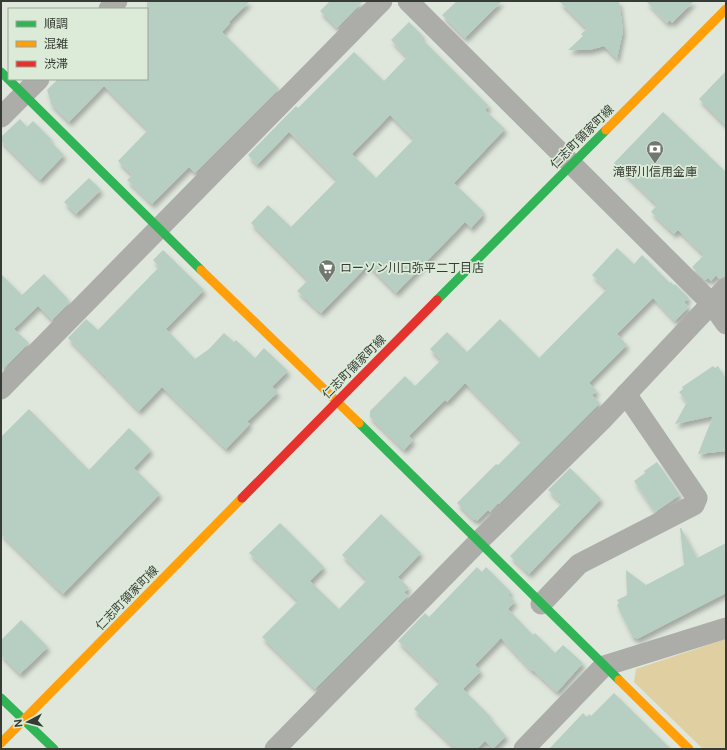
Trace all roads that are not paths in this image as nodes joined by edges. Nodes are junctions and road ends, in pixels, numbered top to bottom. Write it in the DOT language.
graph roads {
  1 [pos="382,1"];
  2 [pos="408,1"];
  3 [pos="726,9"];
  4 [pos="9,80"];
  5 [pos="38,80"];
  6 [pos="24,94"];
  7 [pos="1,117"];
  8 [pos="572,164"];
  9 [pos="159,229"];
  10 [pos="726,288"];
  11 [pos="711,303"];
  12 [pos="726,324"];
  13 [pos="1,389"];
  14 [pos="626,394"];
  15 [pos="337,401"];
  16 [pos="478,542"];
  17 [pos="540,604"];
  18 [pos="726,628"];
  19 [pos="604,666"];
  20 [pos="1,698"];
  21 [pos="23,721"];
  22 [pos="1,743"];
  23 [pos="54,749"];
  24 [pos="275,749"];
  25 [pos="524,749"];
  26 [pos="689,749"];
  1 -- 9 [label="street"];
  2 -- 8 [label="street"];
  3 -- 8 [label="street, 仁志町領家町線"];
  4 -- 6 [label="street"];
  5 -- 6 [label="street"];
  6 -- 7 [label="street"];
  6 -- 9 [label="street"];
  8 -- 11 [label="street"];
  8 -- 15 [label="street, 仁志町領家町線"];
  9 -- 13 [label="street"];
  9 -- 15 [label="street"];
  10 -- 11 [label="street"];
  11 -- 12 [label="street"];
  11 -- 14 [label="street"];
  14 -- 16 [label="street"];
  14 -- 17 [label="street"];
  15 -- 16 [label="street"];
  15 -- 21 [label="street, 仁志町領家町線"];
  16 -- 17 [label="street"];
  16 -- 24 [label="street"];
  17 -- 19 [label="street"];
  18 -- 19 [label="street"];
  19 -- 25 [label="street"];
  19 -- 26 [label="street"];
  20 -- 21 [label="street"];
  21 -- 22 [label="street, 仁志町領家町線"];
  21 -- 23 [label="street"];
}
